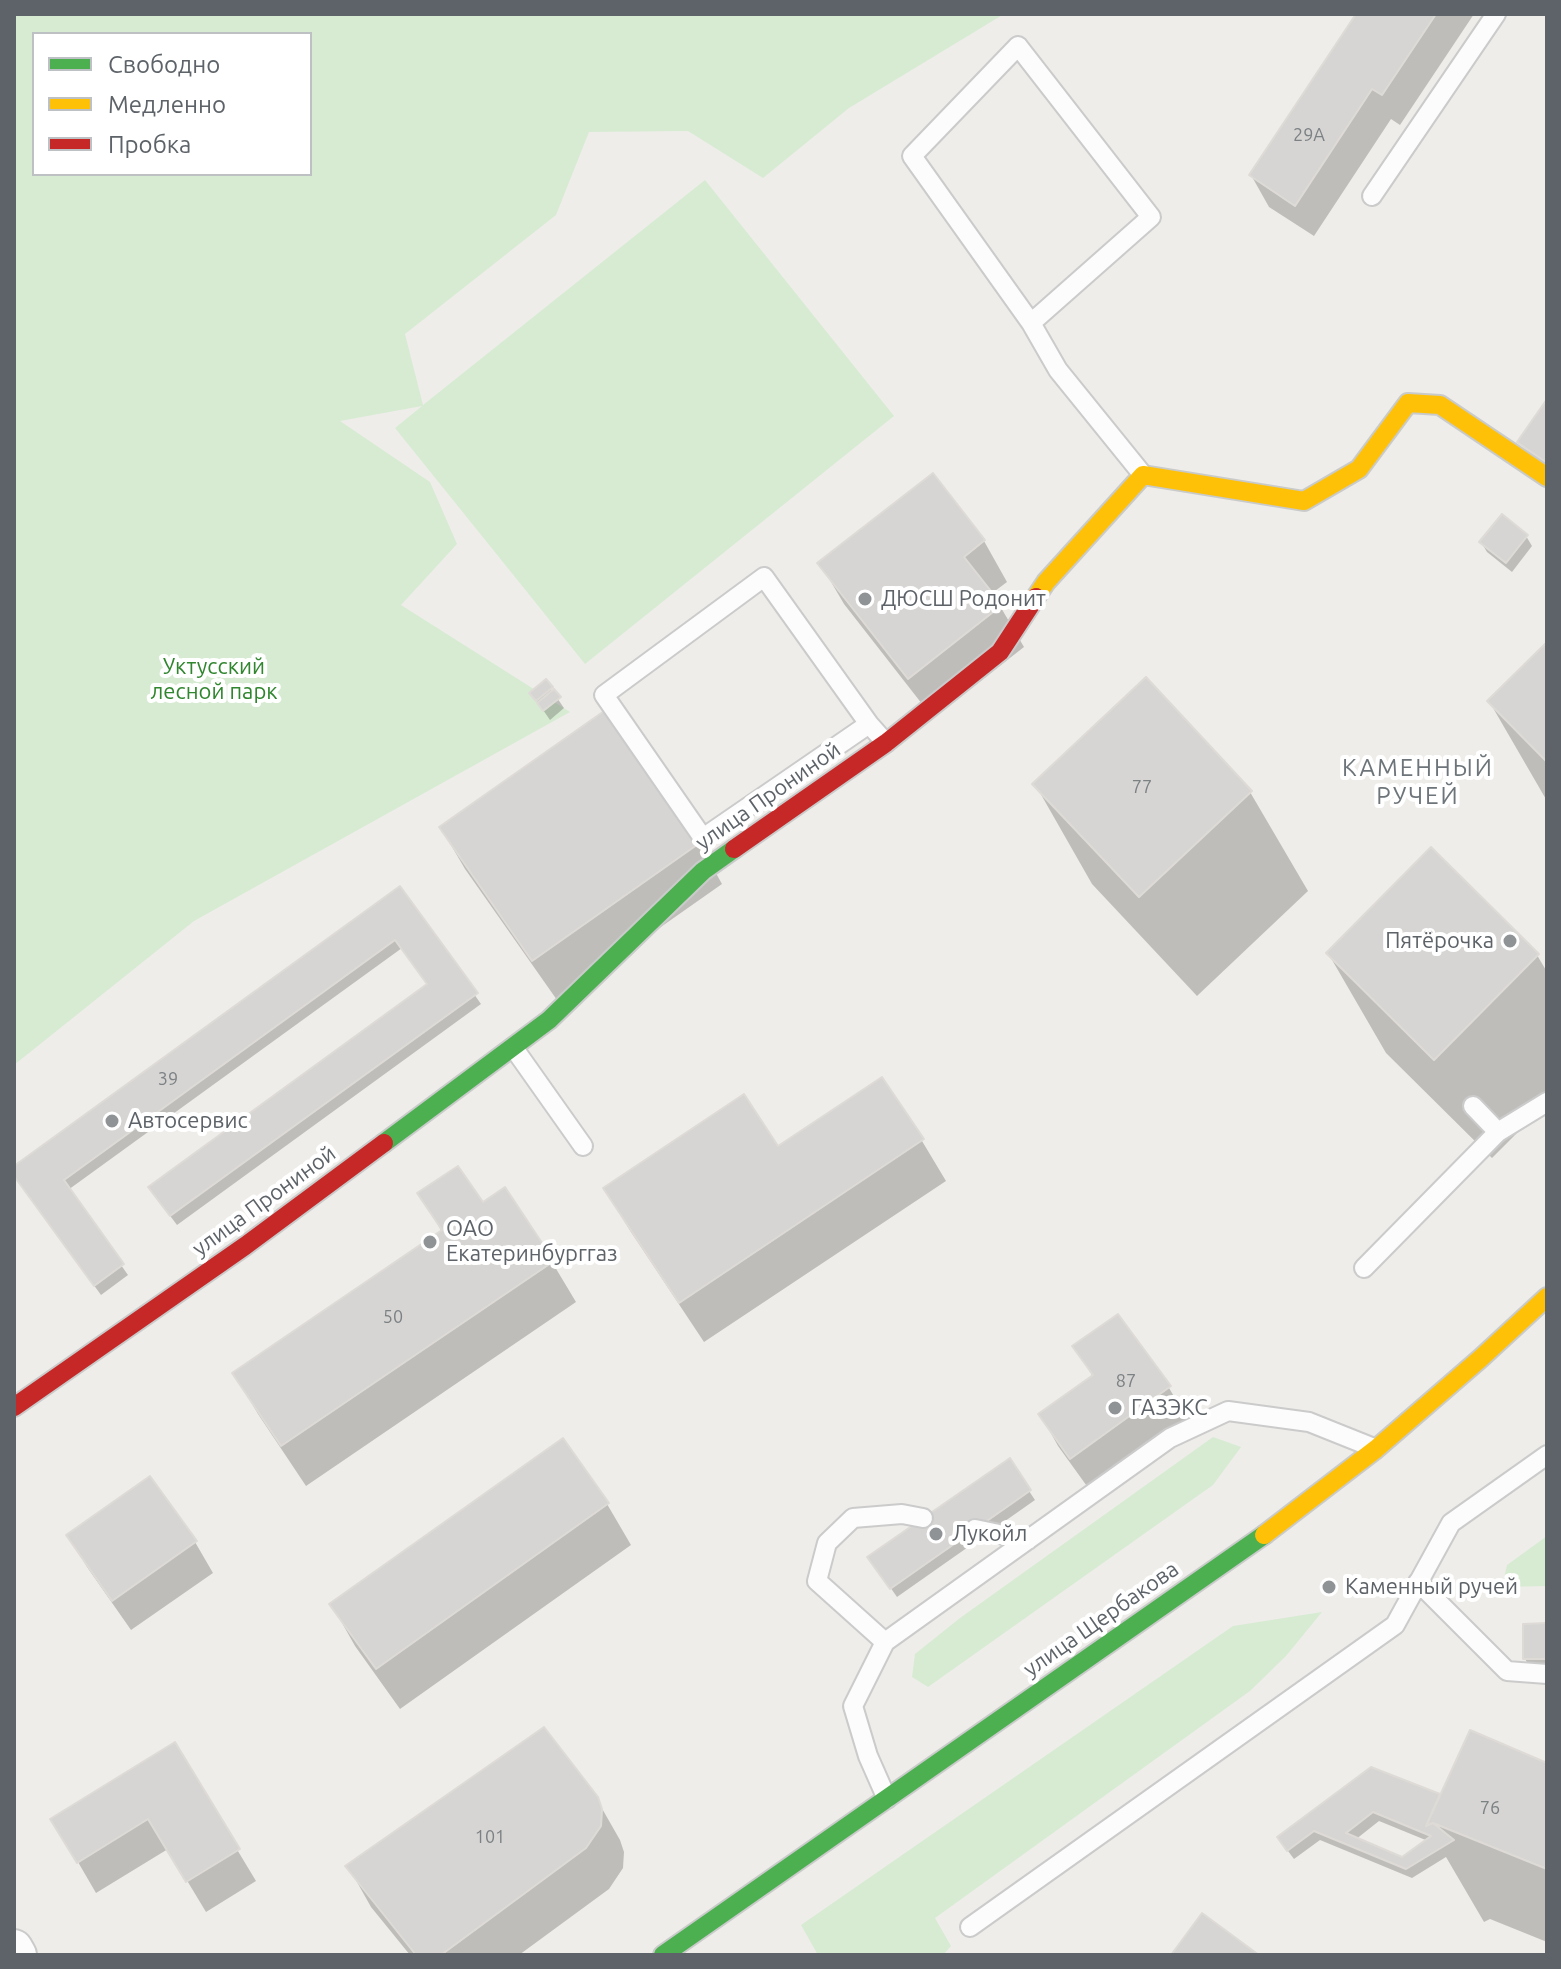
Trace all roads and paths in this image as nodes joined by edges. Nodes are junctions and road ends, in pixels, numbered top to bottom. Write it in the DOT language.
graph roads {
  1 [pos="1496,14"];
  2 [pos="1372,196"];
  3 [pos="1031,323"];
  4 [pos="1143,475"];
  5 [pos="1547,477"];
  6 [pos="869,724"];
  7 [pos="886,743"];
  8 [pos="513,1047"];
  9 [pos="1547,1102"];
  10 [pos="1473,1106"];
  11 [pos="1498,1132"];
  12 [pos="583,1146"];
  13 [pos="1364,1268"];
  14 [pos="1547,1297"];
  15 [pos="14,1407"];
  16 [pos="1376,1449"];
  17 [pos="1547,1455"];
  18 [pos="923,1518"];
  19 [pos="975,1529"];
  20 [pos="1028,1540"];
  21 [pos="1418,1582"];
  22 [pos="885,1642"];
  23 [pos="1547,1674"];
  24 [pos="887,1799"];
  25 [pos="970,1927"];
  26 [pos="14,1948"];
  27 [pos="18,1955"];
  28 [pos="663,1955"];
  1 -- 2 [label="lane"];
  3 -- 3 [label="lane"];
  3 -- 4 [label="lane"];
  4 -- 5 [label="street"];
  4 -- 7 [label="street, улица Прониной"];
  6 -- 6 [label="lane"];
  6 -- 7 [label="lane"];
  7 -- 8 [label="street, улица Прониной"];
  8 -- 12 [label="lane"];
  8 -- 15 [label="street, улица Прониной"];
  9 -- 11 [label="lane"];
  10 -- 11 [label="lane"];
  11 -- 13 [label="lane"];
  14 -- 16 [label="street, улица Щербакова"];
  16 -- 20 [label="lane"];
  16 -- 24 [label="street, улица Щербакова"];
  17 -- 21 [label="lane"];
  18 -- 22 [label="lane"];
  19 -- 20 [label="lane"];
  20 -- 22 [label="lane"];
  21 -- 23 [label="lane"];
  21 -- 25 [label="lane"];
  22 -- 24 [label="lane"];
  24 -- 28 [label="street, улица Щербакова"];
  26 -- 27 [label="street"];
}
